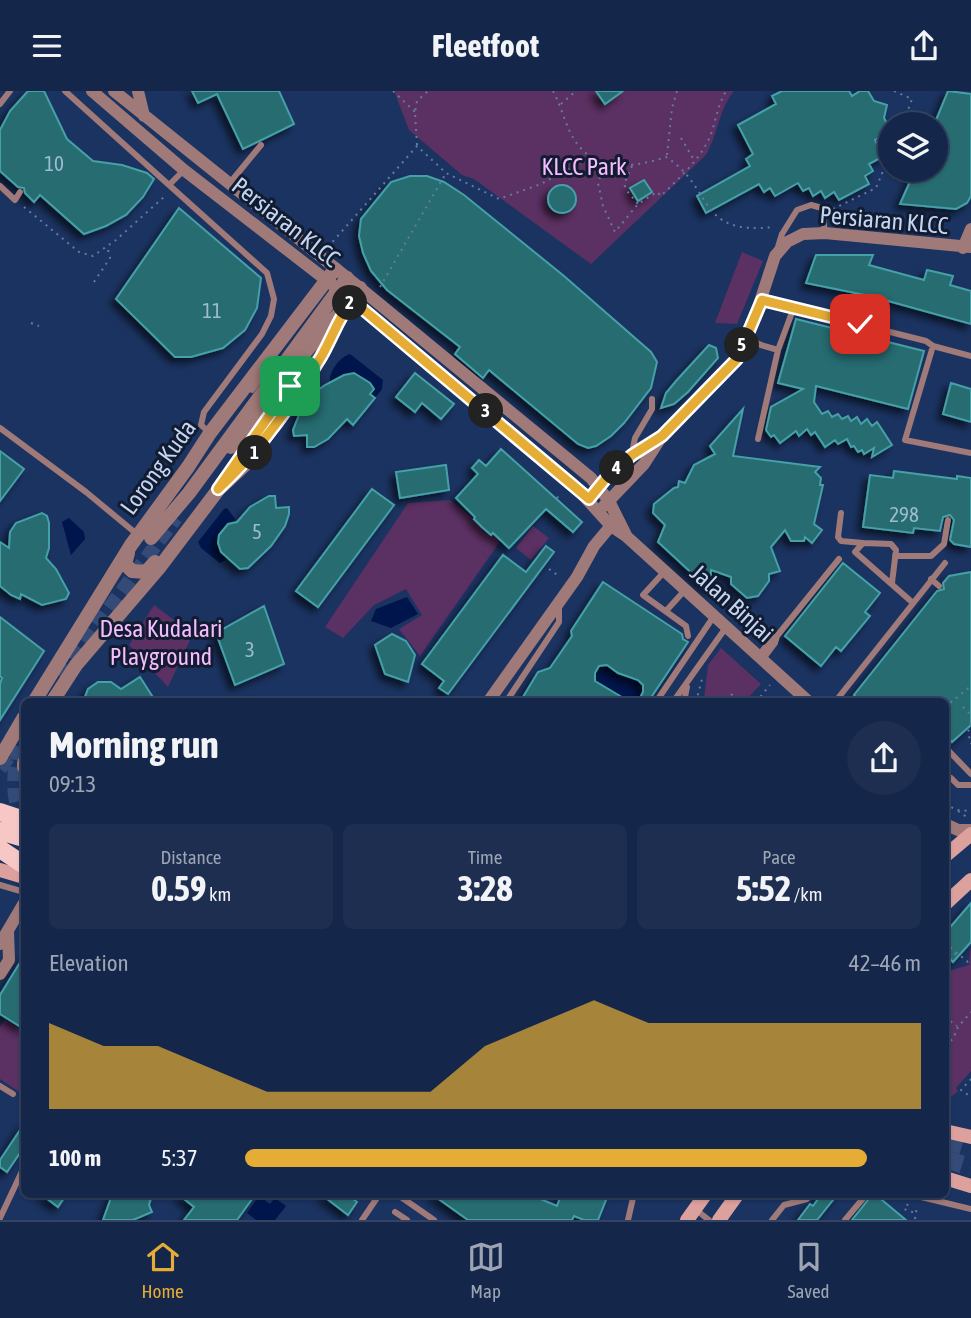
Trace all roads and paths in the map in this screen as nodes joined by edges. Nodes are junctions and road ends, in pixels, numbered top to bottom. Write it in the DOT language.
graph roads {
  1 [pos="10,91"];
  2 [pos="65,91"];
  3 [pos="92,91"];
  4 [pos="138,91"];
  5 [pos="393,91"];
  6 [pos="422,91"];
  7 [pos="428,91"];
  8 [pos="553,91"];
  9 [pos="576,91"];
  10 [pos="677,91"];
  11 [pos="725,91"];
  12 [pos="894,91"];
  13 [pos="907,91"];
  14 [pos="116,95"];
  15 [pos="422,96"];
  16 [pos="905,96"];
  17 [pos="0,104"];
  18 [pos="559,105"];
  19 [pos="415,112"];
  20 [pos="907,112"];
  21 [pos="144,117"];
  22 [pos="681,138"];
  23 [pos="261,145"];
  24 [pos="417,146"];
  25 [pos="591,157"];
  26 [pos="666,157"];
  27 [pos="694,160"];
  28 [pos="605,164"];
  29 [pos="633,166"];
  30 [pos="184,170"];
  31 [pos="686,172"];
  32 [pos="446,173"];
  33 [pos="878,182"];
  34 [pos="229,184"];
  35 [pos="0,186"];
  36 [pos="171,187"];
  37 [pos="20,192"];
  38 [pos="15,199"];
  39 [pos="638,204"];
  40 [pos="821,208"];
  41 [pos="774,227"];
  42 [pos="971,229"];
  43 [pos="825,233"];
  44 [pos="107,246"];
  45 [pos="328,247"];
  46 [pos="967,247"];
  47 [pos="775,256"];
  48 [pos="337,279"];
  49 [pos="94,282"];
  50 [pos="380,287"];
  51 [pos="356,294"];
  52 [pos="762,300"];
  53 [pos="794,307"];
  54 [pos="343,312"];
  55 [pos="30,323"];
  56 [pos="38,326"];
  57 [pos="745,337"];
  58 [pos="933,345"];
  59 [pos="778,350"];
  60 [pos="971,356"];
  61 [pos="270,367"];
  62 [pos="290,386"];
  63 [pos="652,399"];
  64 [pos="0,428"];
  65 [pos="210,433"];
  66 [pos="662,436"];
  67 [pos="758,439"];
  68 [pos="971,453"];
  69 [pos="632,455"];
  70 [pos="188,467"];
  71 [pos="598,488"];
  72 [pos="218,489"];
  73 [pos="194,494"];
  74 [pos="589,499"];
  75 [pos="609,501"];
  76 [pos="600,511"];
  77 [pos="841,513"];
  78 [pos="948,520"];
  79 [pos="614,522"];
  80 [pos="626,536"];
  81 [pos="140,539"];
  82 [pos="863,543"];
  83 [pos="174,549"];
  84 [pos="895,556"];
  85 [pos="839,559"];
  86 [pos="944,563"];
  87 [pos="549,569"];
  88 [pos="665,571"];
  89 [pos="931,579"];
  90 [pos="564,580"];
  91 [pos="892,583"];
  92 [pos="939,586"];
  93 [pos="686,589"];
  94 [pos="559,600"];
  95 [pos="913,603"];
  96 [pos="666,611"];
  97 [pos="715,614"];
  98 [pos="727,625"];
  99 [pos="688,636"];
  100 [pos="761,657"];
  101 [pos="532,662"];
  102 [pos="513,665"];
  103 [pos="688,681"];
  104 [pos="770,685"];
  105 [pos="971,686"];
  106 [pos="731,694"];
  107 [pos="37,698"];
  108 [pos="55,698"];
  109 [pos="491,698"];
  110 [pos="509,698"];
  111 [pos="658,698"];
  112 [pos="676,698"];
  113 [pos="685,698"];
  114 [pos="736,698"];
  115 [pos="759,698"];
  116 [pos="805,698"];
  117 [pos="838,698"];
  118 [pos="949,704"];
  119 [pos="963,707"];
  120 [pos="971,715"];
  121 [pos="21,722"];
  122 [pos="971,723"];
  123 [pos="971,744"];
  124 [pos="949,751"];
  125 [pos="0,758"];
  126 [pos="971,775"];
  127 [pos="951,778"];
  128 [pos="971,785"];
  129 [pos="949,806"];
  130 [pos="957,810"];
  131 [pos="971,811"];
  132 [pos="0,813"];
  133 [pos="21,819"];
  134 [pos="971,819"];
  135 [pos="949,826"];
  136 [pos="0,831"];
  137 [pos="971,832"];
  138 [pos="21,837"];
  139 [pos="0,849"];
  140 [pos="949,852"];
  141 [pos="21,863"];
  142 [pos="0,870"];
  143 [pos="21,876"];
  144 [pos="971,880"];
  145 [pos="0,885"];
  146 [pos="21,891"];
  147 [pos="949,900"];
  148 [pos="21,909"];
  149 [pos="8,932"];
  150 [pos="0,944"];
  151 [pos="949,946"];
  152 [pos="957,953"];
  153 [pos="949,961"];
  154 [pos="971,961"];
  155 [pos="0,974"];
  156 [pos="971,1012"];
  157 [pos="949,1020"];
  158 [pos="958,1027"];
  159 [pos="949,1042"];
  160 [pos="971,1079"];
  161 [pos="0,1086"];
  162 [pos="13,1094"];
  163 [pos="971,1097"];
  164 [pos="949,1132"];
  165 [pos="971,1137"];
  166 [pos="21,1174"];
  167 [pos="949,1179"];
  168 [pos="971,1186"];
  169 [pos="377,1198"];
  170 [pos="402,1198"];
  171 [pos="634,1198"];
  172 [pos="735,1198"];
  173 [pos="808,1198"];
  174 [pos="863,1198"];
  175 [pos="925,1198"];
  176 [pos="698,1204"];
  177 [pos="918,1204"];
  178 [pos="912,1205"];
  179 [pos="971,1209"];
  180 [pos="395,1212"];
  181 [pos="915,1213"];
  182 [pos="2,1218"];
  183 [pos="915,1219"];
  184 [pos="362,1220"];
  185 [pos="407,1220"];
  186 [pos="434,1220"];
  187 [pos="628,1220"];
  188 [pos="709,1220"];
  189 [pos="719,1220"];
  190 [pos="772,1220"];
  191 [pos="845,1220"];
  1 -- 17 [label="lane"];
  2 -- 36 [label="lane"];
  3 -- 14 [label="street"];
  4 -- 21 [label="street"];
  5 -- 19 [label="path"];
  6 -- 15 [label="path"];
  7 -- 15 [label="path"];
  8 -- 18 [label="path"];
  9 -- 18 [label="path"];
  10 -- 26 [label="path"];
  11 -- 27 [label="path"];
  12 -- 16 [label="path"];
  13 -- 16 [label="path"];
  14 -- 21 [label="street, Persiaran KLCC"];
  14 -- 30 [label="street, Persiaran KLCC"];
  15 -- 19 [label="path"];
  16 -- 20 [label="path"];
  18 -- 25 [label="path"];
  19 -- 24 [label="path"];
  21 -- 34 [label="street, Persiaran KLCC"];
  22 -- 27 [label="path"];
  23 -- 34 [label="lane"];
  24 -- 32 [label="path"];
  24 -- 45 [label="path"];
  25 -- 28 [label="path"];
  25 -- 32 [label="path"];
  26 -- 29 [label="path"];
  26 -- 31 [label="path"];
  27 -- 31 [label="path"];
  28 -- 29 [label="path"];
  28 -- 39 [label="path"];
  29 -- 39 [label="path"];
  30 -- 36 [label="lane"];
  30 -- 48 [label="street, Persiaran KLCC"];
  31 -- 39 [label="path"];
  31 -- 41 [label="path"];
  32 -- 50 [label="path"];
  33 -- 40 [label="path"];
  34 -- 48 [label="street, Persiaran KLCC"];
  35 -- 38 [label="lane"];
  36 -- 44 [label="path"];
  36 -- 65 [label="lane"];
  37 -- 38 [label="lane"];
  38 -- 44 [label="path"];
  40 -- 43 [label="lane"];
  40 -- 47 [label="lane"];
  42 -- 46 [label="street, Persiaran KLCC"];
  43 -- 46 [label="street, Persiaran KLCC"];
  43 -- 47 [label="street, Persiaran KLCC"];
  44 -- 49 [label="path"];
  47 -- 52 [label="street"];
  48 -- 51 [label="street, Persiaran KLCC"];
  48 -- 65 [label="street, Lorong Kuda"];
  48 -- 81 [label="street"];
  51 -- 54 [label="street, Lorong Kuda"];
  51 -- 71 [label="street, Persiaran KLCC"];
  51 -- 74 [label="street, Persiaran KLCC"];
  52 -- 53 [label="lane"];
  52 -- 57 [label="street"];
  53 -- 58 [label="lane"];
  53 -- 59 [label="lane"];
  54 -- 72 [label="street, Lorong Kuda"];
  54 -- 73 [label="street, Lorong Kuda"];
  55 -- 56 [label="path"];
  57 -- 59 [label="lane"];
  57 -- 66 [label="street"];
  58 -- 60 [label="lane"];
  58 -- 68 [label="lane"];
  59 -- 67 [label="lane"];
  61 -- 70 [label="lane"];
  62 -- 72 [label="lane"];
  63 -- 69 [label="lane"];
  64 -- 81 [label="lane"];
  65 -- 70 [label="street, Lorong Kuda"];
  66 -- 69 [label="street"];
  66 -- 75 [label="street"];
  69 -- 71 [label="street"];
  70 -- 81 [label="street, Lorong Kuda"];
  71 -- 74 [label="street"];
  71 -- 75 [label="street, Persiaran KLCC"];
  72 -- 83 [label="street, Lorong Kuda"];
  74 -- 76 [label="street, Persiaran KLCC"];
  75 -- 76 [label="street"];
  75 -- 79 [label="street, Persiaran KLCC"];
  76 -- 79 [label="street, Persiaran KLCC"];
  77 -- 82 [label="lane"];
  78 -- 84 [label="lane"];
  79 -- 80 [label="street, Persiaran KLCC"];
  79 -- 94 [label="street"];
  80 -- 88 [label="street, Jalan Binjai"];
  81 -- 83 [label="street"];
  81 -- 107 [label="street, Lorong Kuda"];
  82 -- 84 [label="lane"];
  82 -- 91 [label="lane"];
  83 -- 108 [label="street, Lorong Kuda"];
  84 -- 91 [label="lane"];
  85 -- 100 [label="lane"];
  86 -- 89 [label="lane"];
  87 -- 90 [label="path"];
  88 -- 93 [label="street, Jalan Binjai"];
  88 -- 96 [label="lane"];
  89 -- 92 [label="lane"];
  89 -- 95 [label="lane"];
  91 -- 95 [label="lane"];
  93 -- 96 [label="lane"];
  93 -- 97 [label="street, Jalan Binjai"];
  94 -- 101 [label="lane"];
  94 -- 102 [label="street"];
  95 -- 117 [label="lane"];
  96 -- 99 [label="lane"];
  97 -- 98 [label="street, Jalan Binjai"];
  97 -- 111 [label="lane"];
  98 -- 100 [label="street, Jalan Binjai"];
  98 -- 103 [label="lane"];
  100 -- 116 [label="street, Jalan Binjai"];
  101 -- 102 [label="lane"];
  101 -- 110 [label="lane"];
  102 -- 109 [label="street"];
  103 -- 112 [label="lane"];
  103 -- 113 [label="lane"];
  104 -- 115 [label="path"];
  105 -- 118 [label="path"];
  106 -- 114 [label="path"];
  119 -- 120 [label="path"];
  121 -- 125 [label="street"];
  122 -- 123 [label="path"];
  124 -- 126 [label="lane"];
  127 -- 128 [label="lane"];
  129 -- 130 [label="path"];
  130 -- 131 [label="path"];
  130 -- 134 [label="path"];
  132 -- 133 [label="main road"];
  135 -- 137 [label="street"];
  136 -- 138 [label="main road"];
  137 -- 140 [label="main road"];
  139 -- 141 [label="main road"];
  142 -- 143 [label="main road"];
  144 -- 147 [label="main road"];
  145 -- 146 [label="lane"];
  148 -- 149 [label="street"];
  149 -- 150 [label="street"];
  149 -- 155 [label="street"];
  151 -- 152 [label="path"];
  152 -- 153 [label="path"];
  152 -- 154 [label="path"];
  156 -- 158 [label="path"];
  157 -- 158 [label="path"];
  158 -- 159 [label="path"];
  160 -- 163 [label="path"];
  161 -- 162 [label="lane"];
  164 -- 165 [label="main road"];
  166 -- 182 [label="lane"];
  167 -- 168 [label="main road"];
  169 -- 184 [label="lane"];
  170 -- 186 [label="lane"];
  171 -- 187 [label="lane"];
  172 -- 189 [label="main road"];
  173 -- 190 [label="lane"];
  174 -- 191 [label="lane"];
  175 -- 179 [label="lane"];
  176 -- 188 [label="lane"];
  177 -- 181 [label="path"];
  178 -- 181 [label="path"];
  180 -- 185 [label="lane"];
  181 -- 183 [label="path"];
}
